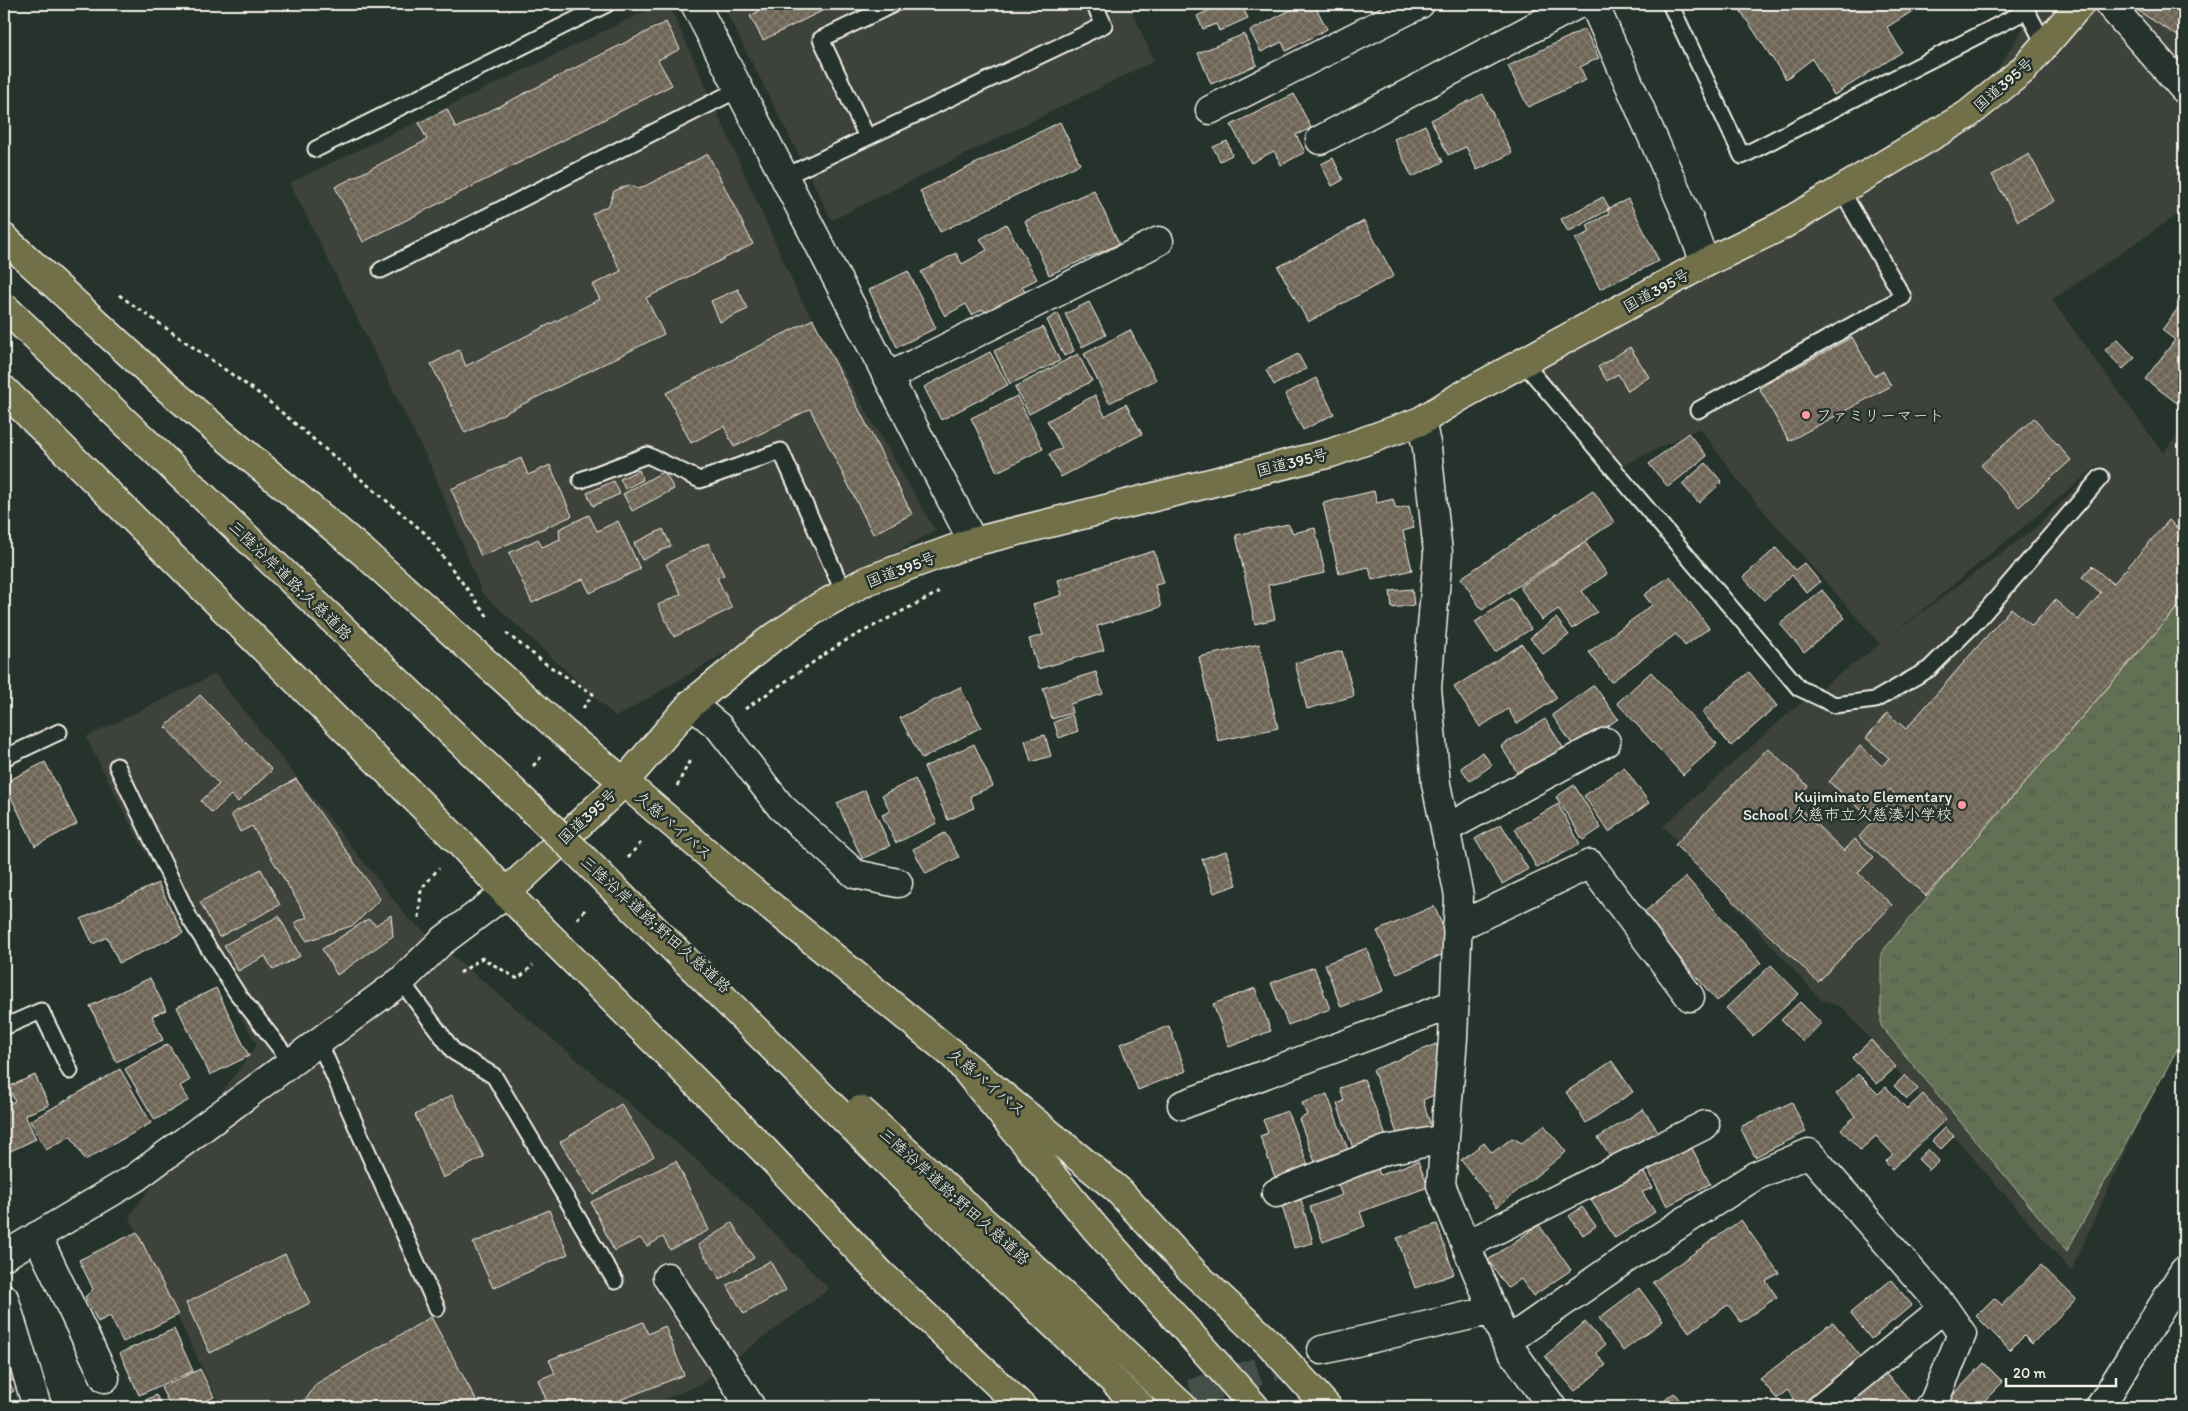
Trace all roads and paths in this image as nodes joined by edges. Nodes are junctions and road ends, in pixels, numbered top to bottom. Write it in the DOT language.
graph roads {
  1 [pos="607,4"];
  2 [pos="695,4"];
  3 [pos="894,4"];
  4 [pos="1094,4"];
  5 [pos="1420,4"];
  6 [pos="1578,4"];
  7 [pos="1594,4"];
  8 [pos="1670,4"];
  9 [pos="2080,4"];
  10 [pos="2109,4"];
  11 [pos="2024,7"];
  12 [pos="2045,45"];
  13 [pos="740,89"];
  14 [pos="2184,89"];
  15 [pos="1210,110"];
  16 [pos="867,137"];
  17 [pos="1320,140"];
  18 [pos="316,149"];
  19 [pos="784,177"];
  20 [pos="1841,190"];
  21 [pos="4,238"];
  22 [pos="1159,241"];
  23 [pos="1705,263"];
  24 [pos="381,270"];
  25 [pos="115,292"];
  26 [pos="4,307"];
  27 [pos="1523,362"];
  28 [pos="888,378"];
  29 [pos="4,390"];
  30 [pos="1698,410"];
  31 [pos="1421,420"];
  32 [pos="2101,477"];
  33 [pos="581,480"];
  34 [pos="973,542"];
  35 [pos="844,593"];
  36 [pos="491,621"];
  37 [pos="499,628"];
  38 [pos="691,704"];
  39 [pos="58,732"];
  40 [pos="564,733"];
  41 [pos="1606,742"];
  42 [pos="4,758"];
  43 [pos="117,766"];
  44 [pos="532,768"];
  45 [pos="624,782"];
  46 [pos="1445,829"];
  47 [pos="460,844"];
  48 [pos="578,853"];
  49 [pos="898,883"];
  50 [pos="506,893"];
  51 [pos="419,921"];
  52 [pos="1458,927"];
  53 [pos="401,980"];
  54 [pos="1690,997"];
  55 [pos="1454,1004"];
  56 [pos="4,1027"];
  57 [pos="319,1042"];
  58 [pos="951,1052"];
  59 [pos="291,1062"];
  60 [pos="70,1071"];
  61 [pos="1182,1105"];
  62 [pos="1705,1125"];
  63 [pos="1445,1139"];
  64 [pos="1276,1193"];
  65 [pos="37,1236"];
  66 [pos="987,1243"];
  67 [pos="1466,1245"];
  68 [pos="4,1256"];
  69 [pos="2184,1271"];
  70 [pos="667,1277"];
  71 [pos="615,1281"];
  72 [pos="4,1298"];
  73 [pos="437,1308"];
  74 [pos="1944,1308"];
  75 [pos="1493,1310"];
  76 [pos="1506,1342"];
  77 [pos="1322,1350"];
  78 [pos="105,1378"];
  79 [pos="37,1407"];
  80 [pos="751,1407"];
  81 [pos="1022,1407"];
  82 [pos="1141,1407"];
  83 [pos="1183,1407"];
  84 [pos="1255,1407"];
  85 [pos="1327,1407"];
  86 [pos="1552,1407"];
  87 [pos="1822,1407"];
  88 [pos="1930,1407"];
  89 [pos="2100,1407"];
  1 -- 18 [label="lane"];
  2 -- 13 [label="street"];
  3 -- 16 [label="lane"];
  4 -- 16 [label="lane"];
  5 -- 15 [label="street"];
  6 -- 17 [label="street"];
  7 -- 23 [label="street"];
  8 -- 11 [label="lane"];
  9 -- 12 [label="highway, 国道395号"];
  10 -- 14 [label="street"];
  11 -- 12 [label="lane"];
  12 -- 20 [label="highway, 国道395号"];
  13 -- 19 [label="street"];
  13 -- 24 [label="lane"];
  16 -- 19 [label="lane"];
  19 -- 28 [label="street"];
  20 -- 23 [label="highway, 国道395号"];
  20 -- 30 [label="lane"];
  21 -- 40 [label="highway, 久慈バイパス"];
  22 -- 28 [label="street"];
  23 -- 27 [label="highway, 国道395号"];
  25 -- 36 [label="path"];
  26 -- 48 [label="highway, 三陸沿岸道路;久慈道路, bridge"];
  27 -- 31 [label="highway, 国道395号"];
  27 -- 32 [label="lane"];
  28 -- 34 [label="street"];
  29 -- 47 [label="highway"];
  31 -- 34 [label="highway, 国道395号"];
  31 -- 46 [label="street"];
  33 -- 35 [label="lane"];
  34 -- 35 [label="highway, 国道395号"];
  35 -- 38 [label="highway, 国道395号"];
  37 -- 40 [label="path"];
  38 -- 45 [label="highway, 国道395号"];
  38 -- 49 [label="street"];
  39 -- 42 [label="lane"];
  40 -- 44 [label="path"];
  40 -- 45 [label="highway, 久慈バイパス"];
  41 -- 46 [label="street"];
  43 -- 59 [label="lane"];
  45 -- 50 [label="highway, 国道395号"];
  45 -- 58 [label="highway, 久慈バイパス"];
  46 -- 52 [label="street"];
  47 -- 50 [label="highway"];
  47 -- 51 [label="path"];
  48 -- 66 [label="highway, 三陸沿岸道路;野田久慈道路, bridge"];
  50 -- 53 [label="street"];
  50 -- 81 [label="highway"];
  52 -- 54 [label="street"];
  52 -- 55 [label="street"];
  53 -- 57 [label="street"];
  53 -- 71 [label="lane"];
  55 -- 61 [label="street"];
  55 -- 63 [label="street"];
  56 -- 60 [label="lane"];
  57 -- 59 [label="street"];
  57 -- 73 [label="lane"];
  58 -- 84 [label="highway"];
  58 -- 85 [label="highway, 久慈バイパス"];
  59 -- 65 [label="street"];
  62 -- 67 [label="street"];
  63 -- 64 [label="street"];
  63 -- 67 [label="street"];
  65 -- 68 [label="street"];
  65 -- 78 [label="street"];
  66 -- 82 [label="highway, 三陸沿岸道路;野田久慈道路"];
  66 -- 83 [label="highway, 三陸沿岸道路;野田久慈道路"];
  67 -- 75 [label="street"];
  69 -- 89 [label="street"];
  70 -- 80 [label="street"];
  72 -- 79 [label="street"];
  74 -- 76 [label="street"];
  74 -- 87 [label="street"];
  74 -- 88 [label="street"];
  75 -- 76 [label="street"];
  75 -- 77 [label="street"];
  76 -- 86 [label="street"];
}
